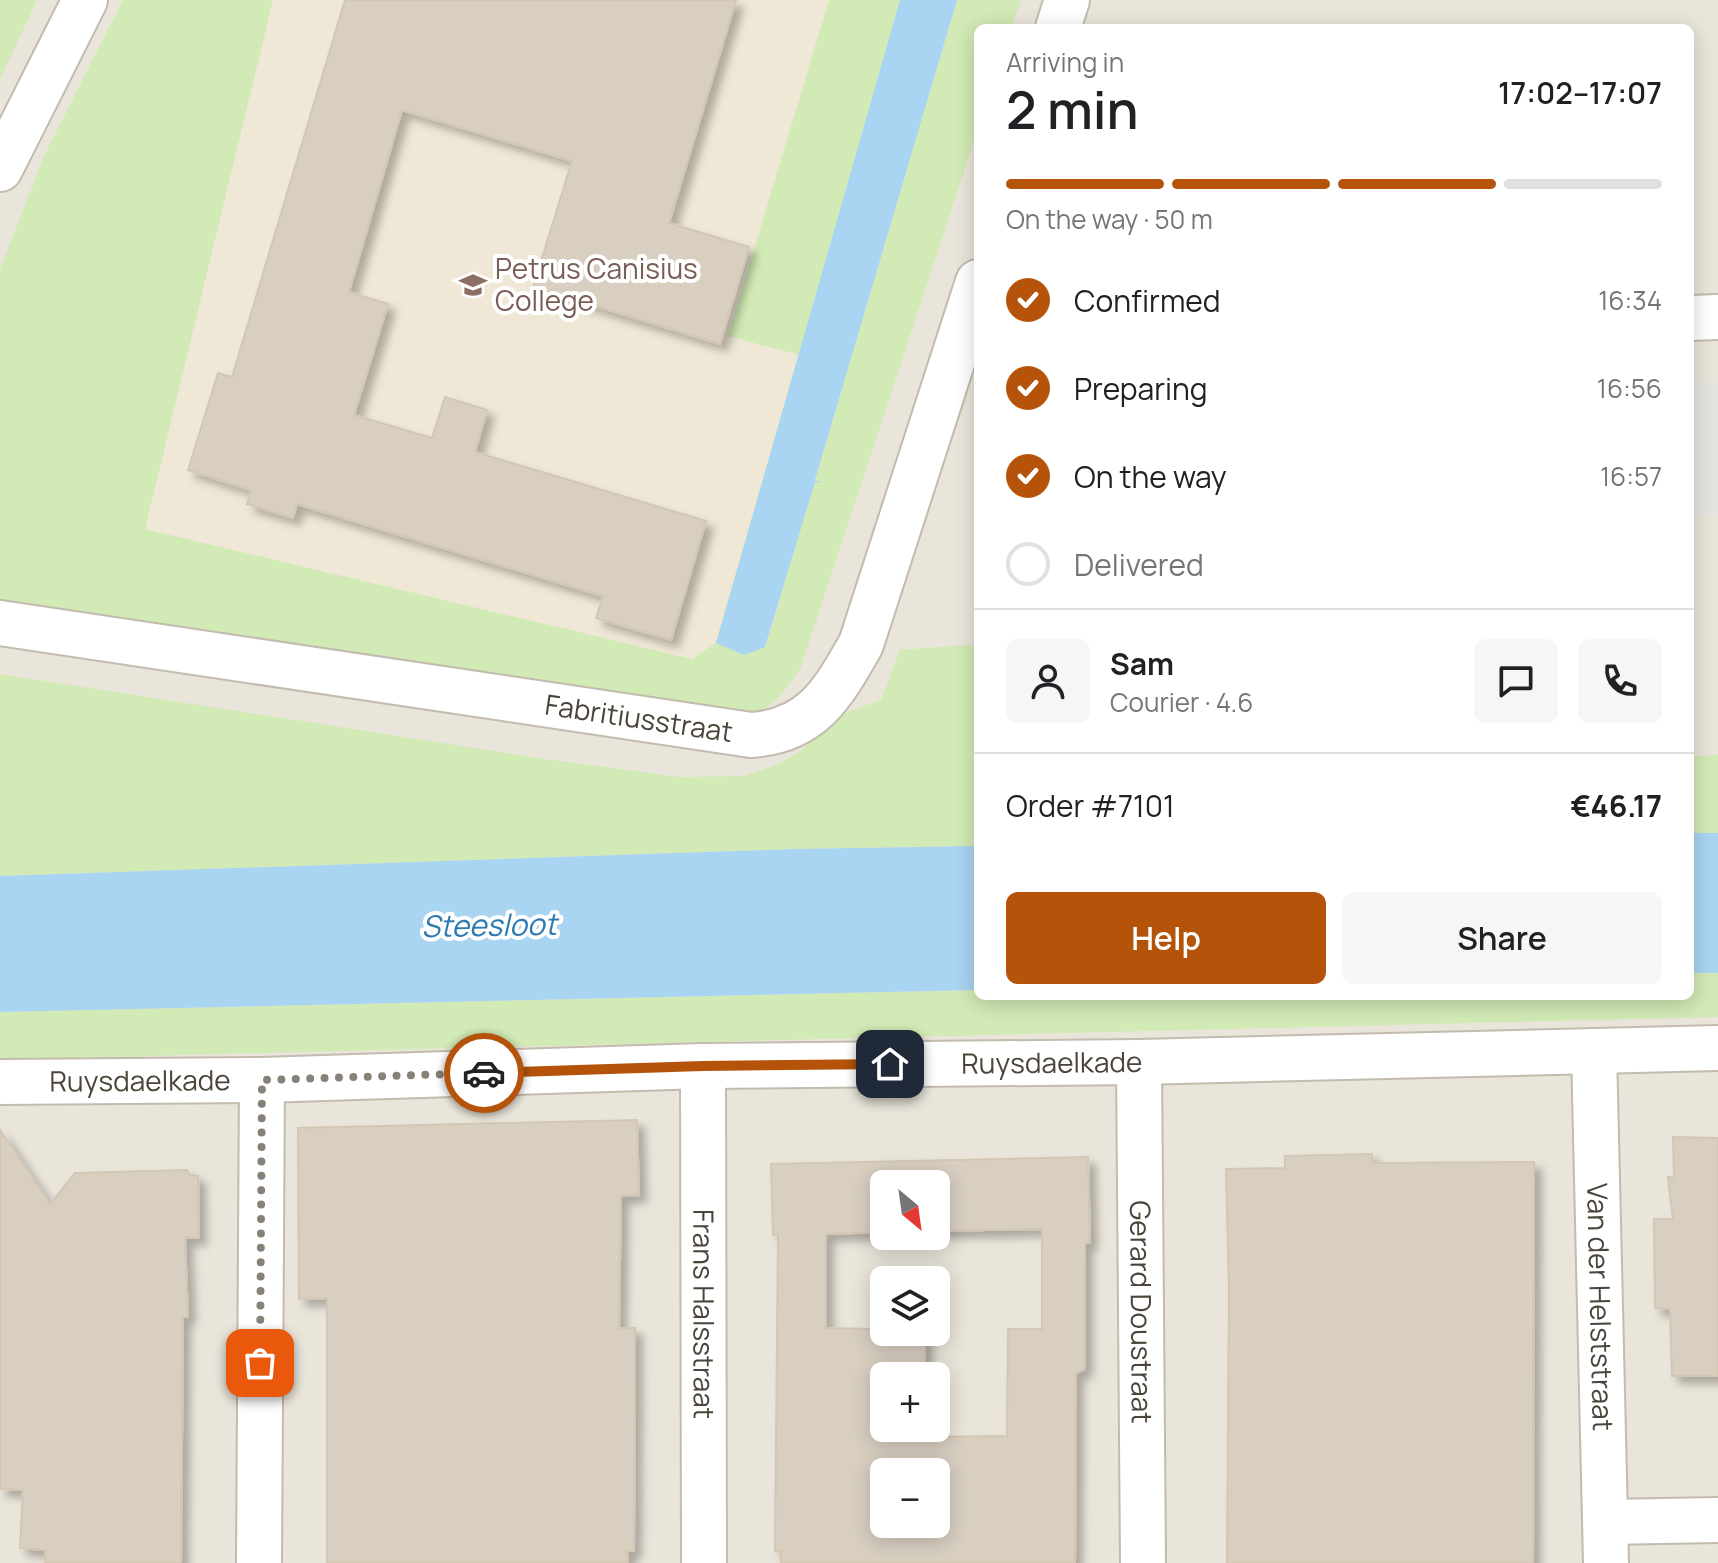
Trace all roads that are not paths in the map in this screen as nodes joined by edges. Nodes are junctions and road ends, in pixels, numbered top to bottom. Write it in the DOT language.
graph roads {
  1 [pos="85,0"];
  2 [pos="1067,0"];
  3 [pos="1059,24"];
  4 [pos="0,169"];
  5 [pos="974,307"];
  6 [pos="1718,317"];
  7 [pos="1694,318"];
  8 [pos="969,338"];
  9 [pos="0,623"];
  10 [pos="1718,1048"];
  11 [pos="1594,1051"];
  12 [pos="1139,1062"];
  13 [pos="703,1066"];
  14 [pos="262,1080"];
  15 [pos="0,1082"];
  16 [pos="1718,1520"];
  17 [pos="1606,1543"];
  18 [pos="259,1563"];
  19 [pos="704,1563"];
  20 [pos="1143,1563"];
  1 -- 4 [label="street"];
  2 -- 3 [label="street"];
  5 -- 8 [label="street, Fabritiusstraat"];
  6 -- 7 [label="street"];
  8 -- 9 [label="street, Fabritiusstraat"];
  10 -- 11 [label="street, Ruysdaelkade"];
  11 -- 12 [label="street, Ruysdaelkade"];
  11 -- 17 [label="street, Van der Helststraat"];
  12 -- 13 [label="street, Ruysdaelkade"];
  12 -- 20 [label="street, Gerard Doustraat"];
  13 -- 14 [label="street, Ruysdaelkade"];
  13 -- 19 [label="street, Frans Halsstraat"];
  14 -- 15 [label="street, Ruysdaelkade"];
  14 -- 18 [label="street"];
  16 -- 17 [label="street"];
}
